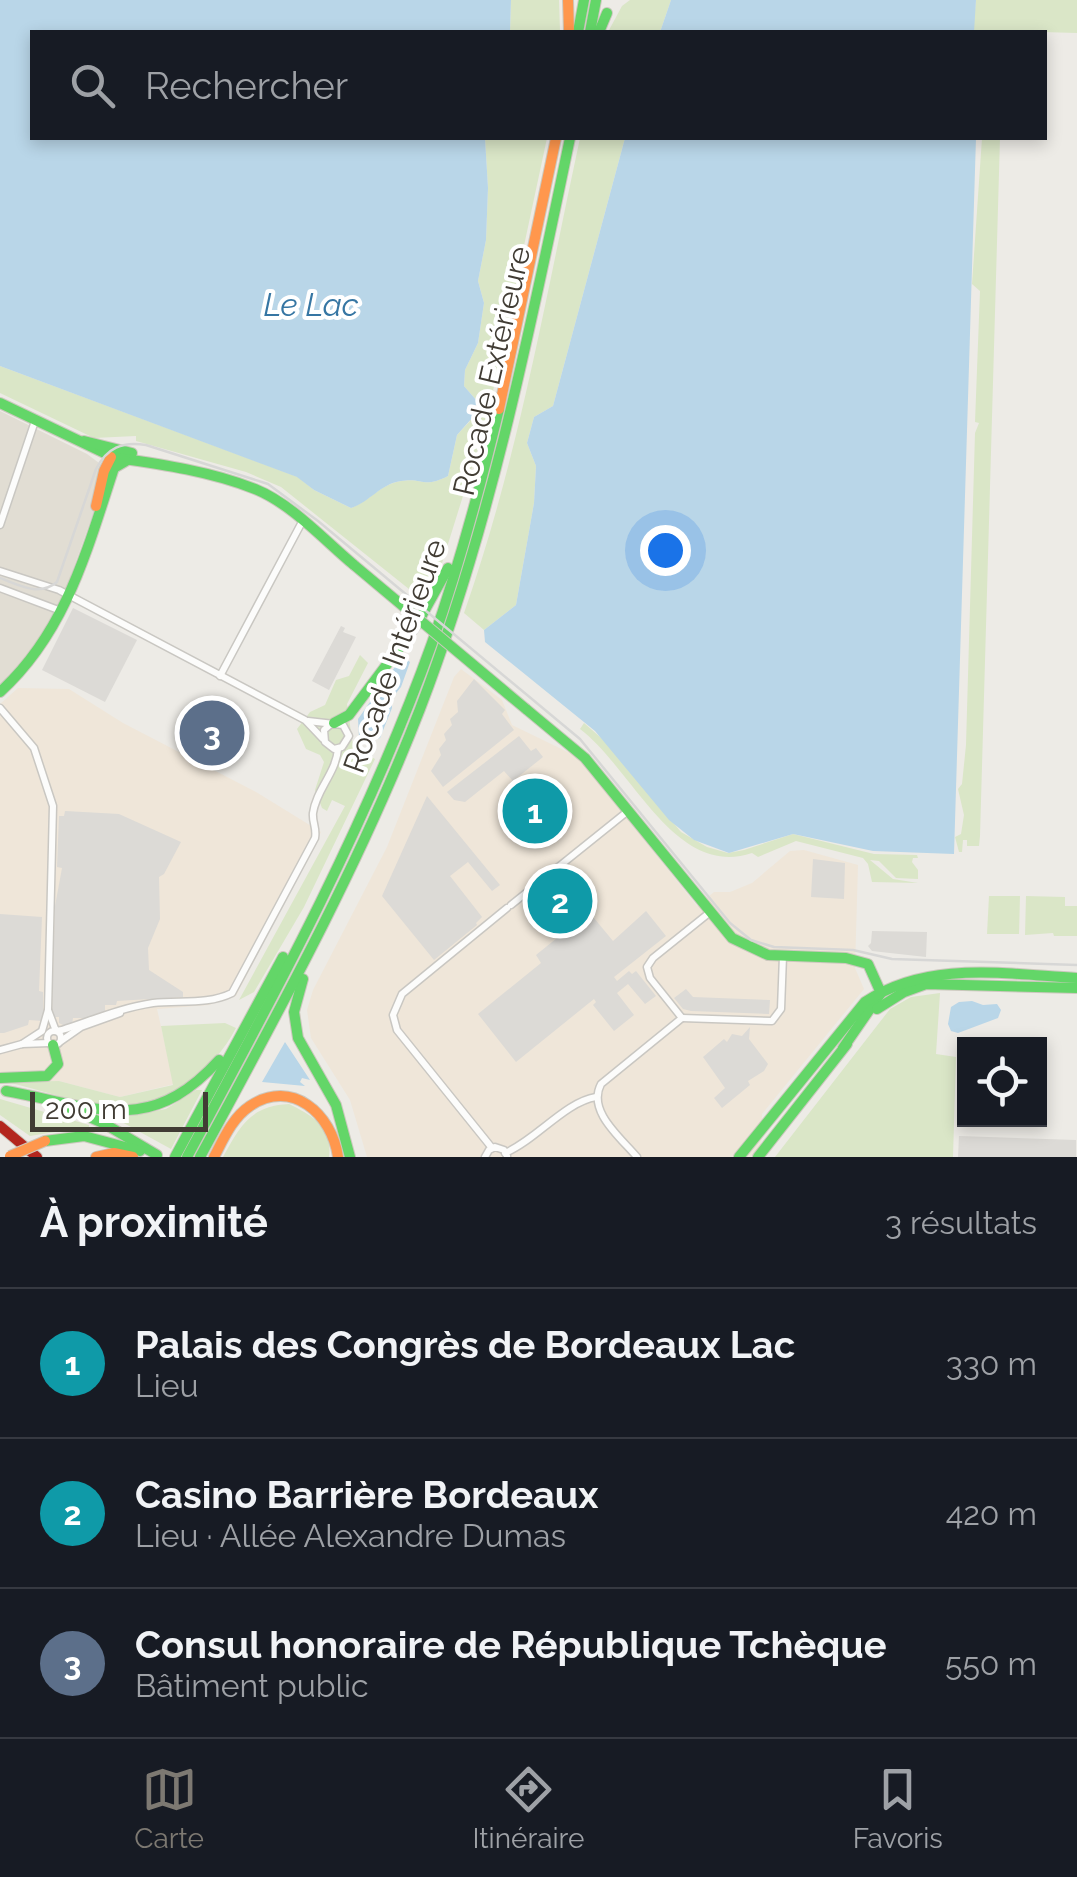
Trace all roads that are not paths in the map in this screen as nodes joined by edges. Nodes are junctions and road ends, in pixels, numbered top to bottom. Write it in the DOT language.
graph roads {
  1 [pos="568,0"];
  2 [pos="584,0"];
  3 [pos="596,0"];
  4 [pos="607,13"];
  5 [pos="568,30"];
  6 [pos="578,30"];
  7 [pos="590,30"];
  8 [pos="600,30"];
  9 [pos="556,140"];
  10 [pos="570,140"];
  11 [pos="0,403"];
  12 [pos="35,421"];
  13 [pos="494,428"];
  14 [pos="109,452"];
  15 [pos="126,461"];
  16 [pos="186,471"];
  17 [pos="102,506"];
  18 [pos="302,522"];
  19 [pos="0,526"];
  20 [pos="88,545"];
  21 [pos="0,572"];
  22 [pos="0,588"];
  23 [pos="68,597"];
  24 [pos="61,610"];
  25 [pos="220,676"];
  26 [pos="2,691"];
  27 [pos="4,710"];
  28 [pos="304,720"];
  29 [pos="332,724"];
  30 [pos="323,738"];
  31 [pos="338,749"];
  32 [pos="628,811"];
  33 [pos="355,846"];
  34 [pos="709,913"];
  35 [pos="783,956"];
  36 [pos="274,973"];
  37 [pos="1077,978"];
  38 [pos="1077,988"];
  39 [pos="881,995"];
  40 [pos="130,1008"];
  41 [pos="48,1010"];
  42 [pos="682,1018"];
  43 [pos="56,1031"];
  44 [pos="54,1043"];
  45 [pos="22,1044"];
  46 [pos="0,1050"];
  47 [pos="0,1078"];
  48 [pos="3,1091"];
  49 [pos="596,1097"];
  50 [pos="0,1128"];
  51 [pos="47,1143"];
  52 [pos="492,1148"];
  53 [pos="506,1155"];
  54 [pos="9,1156"];
  55 [pos="160,1156"];
  56 [pos="18,1157"];
  57 [pos="38,1157"];
  58 [pos="96,1157"];
  59 [pos="133,1157"];
  60 [pos="142,1157"];
  61 [pos="175,1157"];
  62 [pos="187,1157"];
  63 [pos="200,1157"];
  64 [pos="214,1157"];
  65 [pos="338,1157"];
  66 [pos="350,1157"];
  67 [pos="485,1157"];
  68 [pos="637,1157"];
  69 [pos="739,1157"];
  70 [pos="758,1157"];
  1 -- 5 [label="main road"];
  2 -- 6 [label="main road"];
  3 -- 7 [label="main road"];
  4 -- 8 [label="main road"];
  9 -- 13 [label="main road, Rocade Intérieure"];
  10 -- 33 [label="main road, Rocade Extérieure"];
  11 -- 12 [label="main road"];
  12 -- 14 [label="main road"];
  12 -- 19 [label="street"];
  13 -- 29 [label="main road"];
  13 -- 33 [label="main road, Rocade Intérieure"];
  14 -- 15 [label="main road"];
  14 -- 16 [label="main road"];
  14 -- 17 [label="main road"];
  14 -- 20 [label="main road"];
  15 -- 16 [label="main road"];
  15 -- 17 [label="main road"];
  16 -- 18 [label="main road"];
  17 -- 20 [label="main road"];
  18 -- 25 [label="street"];
  18 -- 32 [label="main road, bridge"];
  20 -- 23 [label="main road"];
  21 -- 23 [label="street"];
  22 -- 24 [label="street"];
  23 -- 24 [label="main road"];
  23 -- 25 [label="street"];
  24 -- 26 [label="main road"];
  25 -- 28 [label="street"];
  26 -- 27 [label="street"];
  27 -- 41 [label="street"];
  28 -- 29 [label="street"];
  28 -- 30 [label="street"];
  29 -- 30 [label="street"];
  29 -- 31 [label="street"];
  30 -- 31 [label="street"];
  31 -- 40 [label="street"];
  32 -- 34 [label="main road"];
  32 -- 52 [label="street"];
  33 -- 36 [label="main road"];
  33 -- 62 [label="main road, Rocade Intérieure"];
  33 -- 63 [label="main road, Rocade Extérieure"];
  33 -- 66 [label="main road"];
  34 -- 35 [label="main road"];
  34 -- 42 [label="street"];
  35 -- 39 [label="main road"];
  35 -- 42 [label="street"];
  36 -- 48 [label="main road"];
  36 -- 61 [label="main road"];
  37 -- 39 [label="main road"];
  38 -- 39 [label="main road"];
  39 -- 69 [label="main road"];
  39 -- 70 [label="main road"];
  40 -- 43 [label="street"];
  40 -- 44 [label="street"];
  41 -- 43 [label="street"];
  41 -- 45 [label="street"];
  42 -- 49 [label="street"];
  43 -- 44 [label="street"];
  43 -- 44 [label="street"];
  44 -- 45 [label="street"];
  44 -- 47 [label="main road"];
  45 -- 46 [label="street"];
  48 -- 55 [label="main road"];
  49 -- 53 [label="street"];
  49 -- 68 [label="street"];
  50 -- 57 [label="main road"];
  51 -- 54 [label="main road, bridge"];
  51 -- 55 [label="main road"];
  51 -- 56 [label="main road, bridge"];
  51 -- 60 [label="main road"];
  52 -- 53 [label="street"];
  52 -- 67 [label="street"];
  58 -- 59 [label="main road"];
  64 -- 65 [label="main road"];
}
